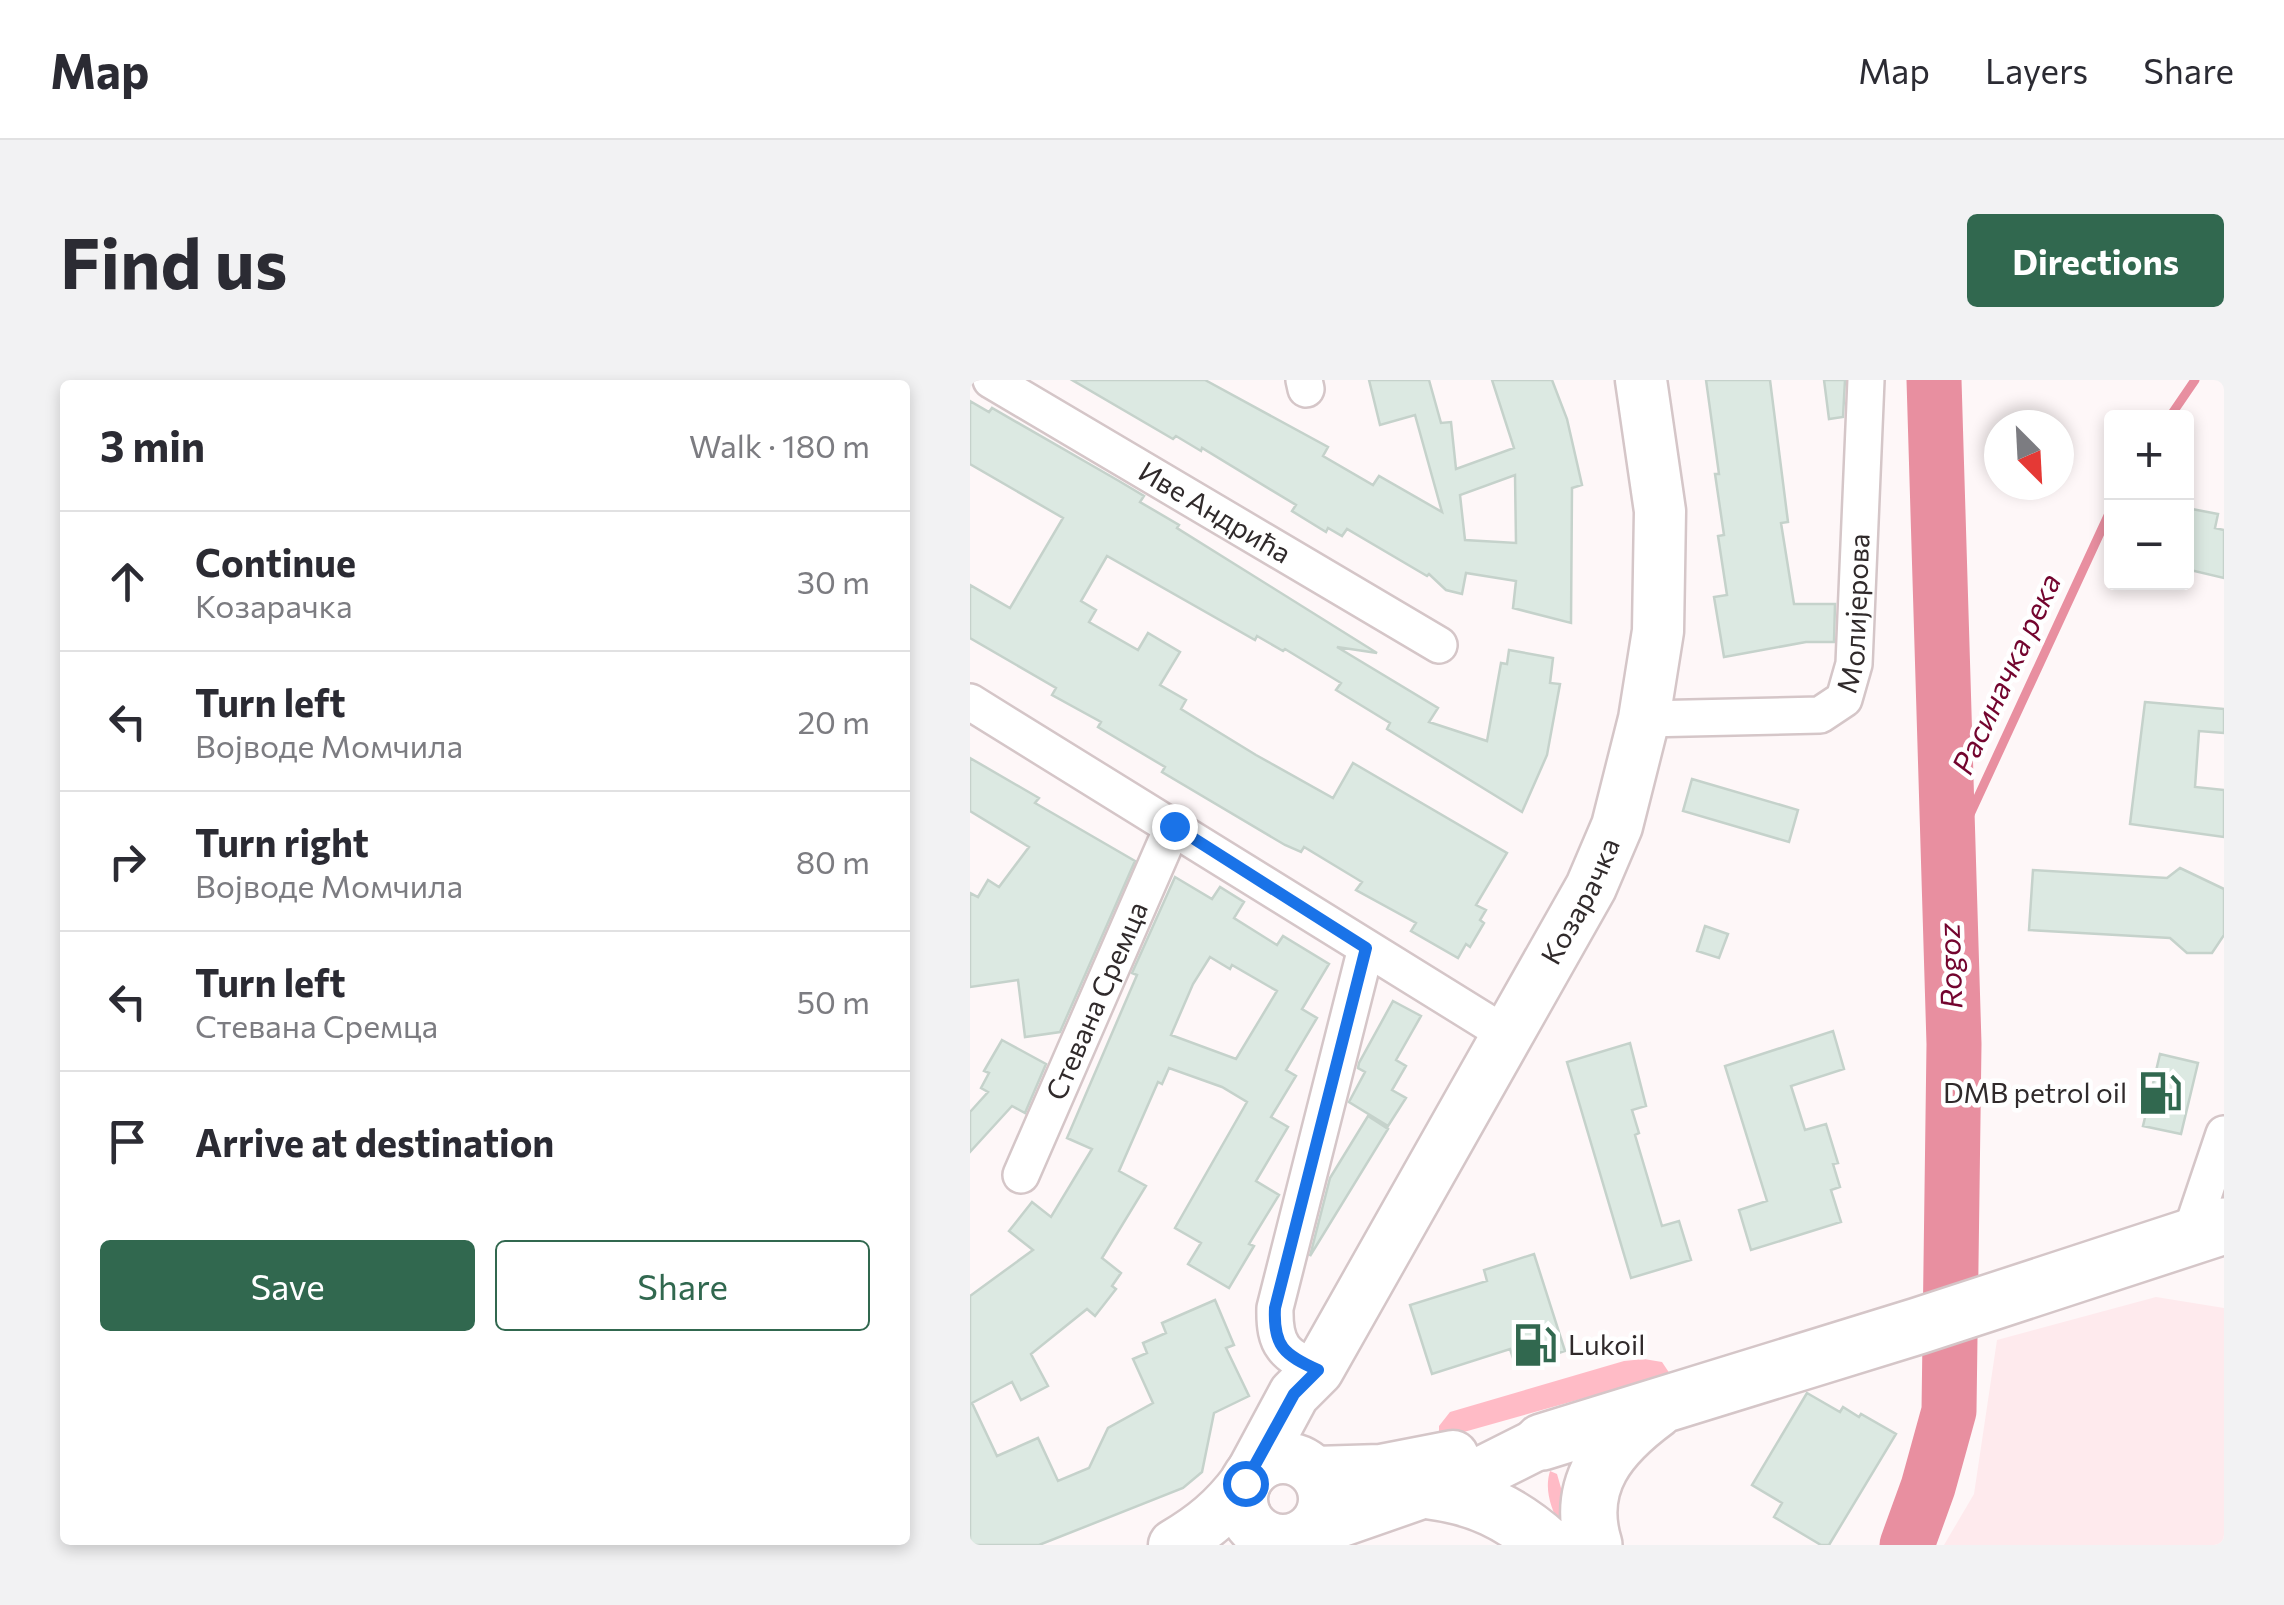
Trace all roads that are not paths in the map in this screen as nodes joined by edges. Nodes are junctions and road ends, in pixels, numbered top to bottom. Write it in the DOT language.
graph roads {
  1 [pos="991,380"];
  2 [pos="1641,380"];
  3 [pos="1866,380"];
  4 [pos="1438,645"];
  5 [pos="970,702"];
  6 [pos="1644,719"];
  7 [pos="1174,826"];
  8 [pos="1366,948"];
  9 [pos="1508,1036"];
  10 [pos="2224,1134"];
  11 [pos="1021,1175"];
  12 [pos="2212,1241"];
  13 [pos="1318,1370"];
  14 [pos="1665,1404"];
  15 [pos="1542,1442"];
  16 [pos="1310,1468"];
  17 [pos="1248,1478"];
  18 [pos="1430,1491"];
  19 [pos="1569,1539"];
  20 [pos="1286,1540"];
  21 [pos="1174,1545"];
  1 -- 4 [label="street, Иве Андрића"];
  2 -- 6 [label="street, Козарачка"];
  3 -- 6 [label="street, Молијерова"];
  5 -- 7 [label="street"];
  6 -- 9 [label="street, Козарачка"];
  7 -- 8 [label="street"];
  7 -- 11 [label="street, Стевана Сремца"];
  8 -- 9 [label="street"];
  8 -- 13 [label="street"];
  9 -- 13 [label="street, Козарачка"];
  10 -- 12 [label="street"];
  12 -- 14 [label="main road"];
  13 -- 16 [label="street, Козарачка"];
  13 -- 17 [label="street, Козарачка"];
  14 -- 15 [label="main road"];
  14 -- 19 [label="main road"];
  15 -- 16 [label="street"];
  15 -- 18 [label="street"];
  15 -- 19 [label="main road"];
  16 -- 17 [label="street"];
  16 -- 20 [label="street"];
  17 -- 20 [label="street"];
  17 -- 21 [label="street, Козарачка"];
  18 -- 19 [label="main road"];
  18 -- 20 [label="street"];
}
